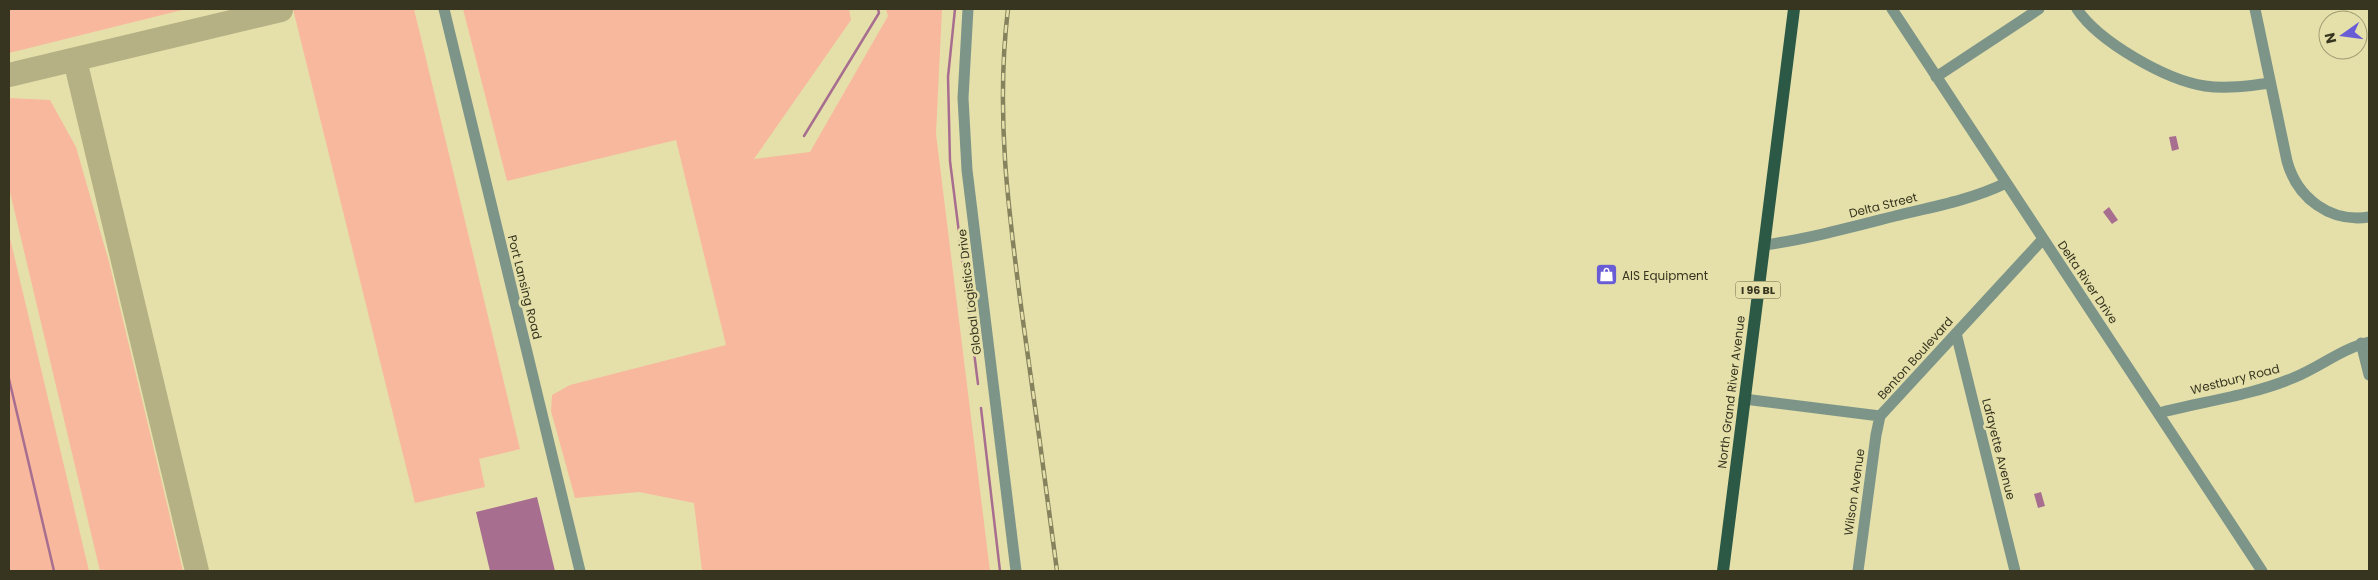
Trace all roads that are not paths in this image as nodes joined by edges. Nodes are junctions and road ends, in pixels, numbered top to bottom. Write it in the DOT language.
graph roads {
  1 [pos="444,9"];
  2 [pos="968,9"];
  3 [pos="1794,9"];
  4 [pos="1892,9"];
  5 [pos="2039,9"];
  6 [pos="2077,9"];
  7 [pos="2255,9"];
  8 [pos="1936,77"];
  9 [pos="2270,83"];
  10 [pos="2006,184"];
  11 [pos="2369,216"];
  12 [pos="2044,239"];
  13 [pos="1764,246"];
  14 [pos="1956,333"];
  15 [pos="2365,343"];
  16 [pos="2369,375"];
  17 [pos="1744,399"];
  18 [pos="2158,413"];
  19 [pos="1880,416"];
  20 [pos="580,571"];
  21 [pos="1016,571"];
  22 [pos="1723,571"];
  23 [pos="1858,571"];
  24 [pos="2015,571"];
  25 [pos="2262,571"];
  1 -- 20 [label="street, Port Lansing Road"];
  2 -- 21 [label="street, Global Logistics Drive"];
  3 -- 13 [label="main road, North Grand River Avenue / I 96 BL"];
  4 -- 8 [label="street, Delta River Drive"];
  5 -- 8 [label="street"];
  6 -- 9 [label="street"];
  7 -- 9 [label="street"];
  8 -- 10 [label="street, Delta River Drive"];
  9 -- 11 [label="street"];
  10 -- 12 [label="street, Delta River Drive"];
  10 -- 13 [label="street, Delta Street"];
  12 -- 14 [label="street, Benton Boulevard"];
  12 -- 18 [label="street, Delta River Drive"];
  13 -- 17 [label="main road, North Grand River Avenue / I 96 BL"];
  14 -- 19 [label="street, Benton Boulevard"];
  14 -- 24 [label="street, Lafayette Avenue"];
  15 -- 16 [label="street"];
  15 -- 18 [label="street, Westbury Road"];
  17 -- 19 [label="street, Benton Boulevard"];
  17 -- 22 [label="main road, North Grand River Avenue / I 96 BL"];
  18 -- 25 [label="street, Delta River Drive"];
  19 -- 23 [label="street, Wilson Avenue"];
}
